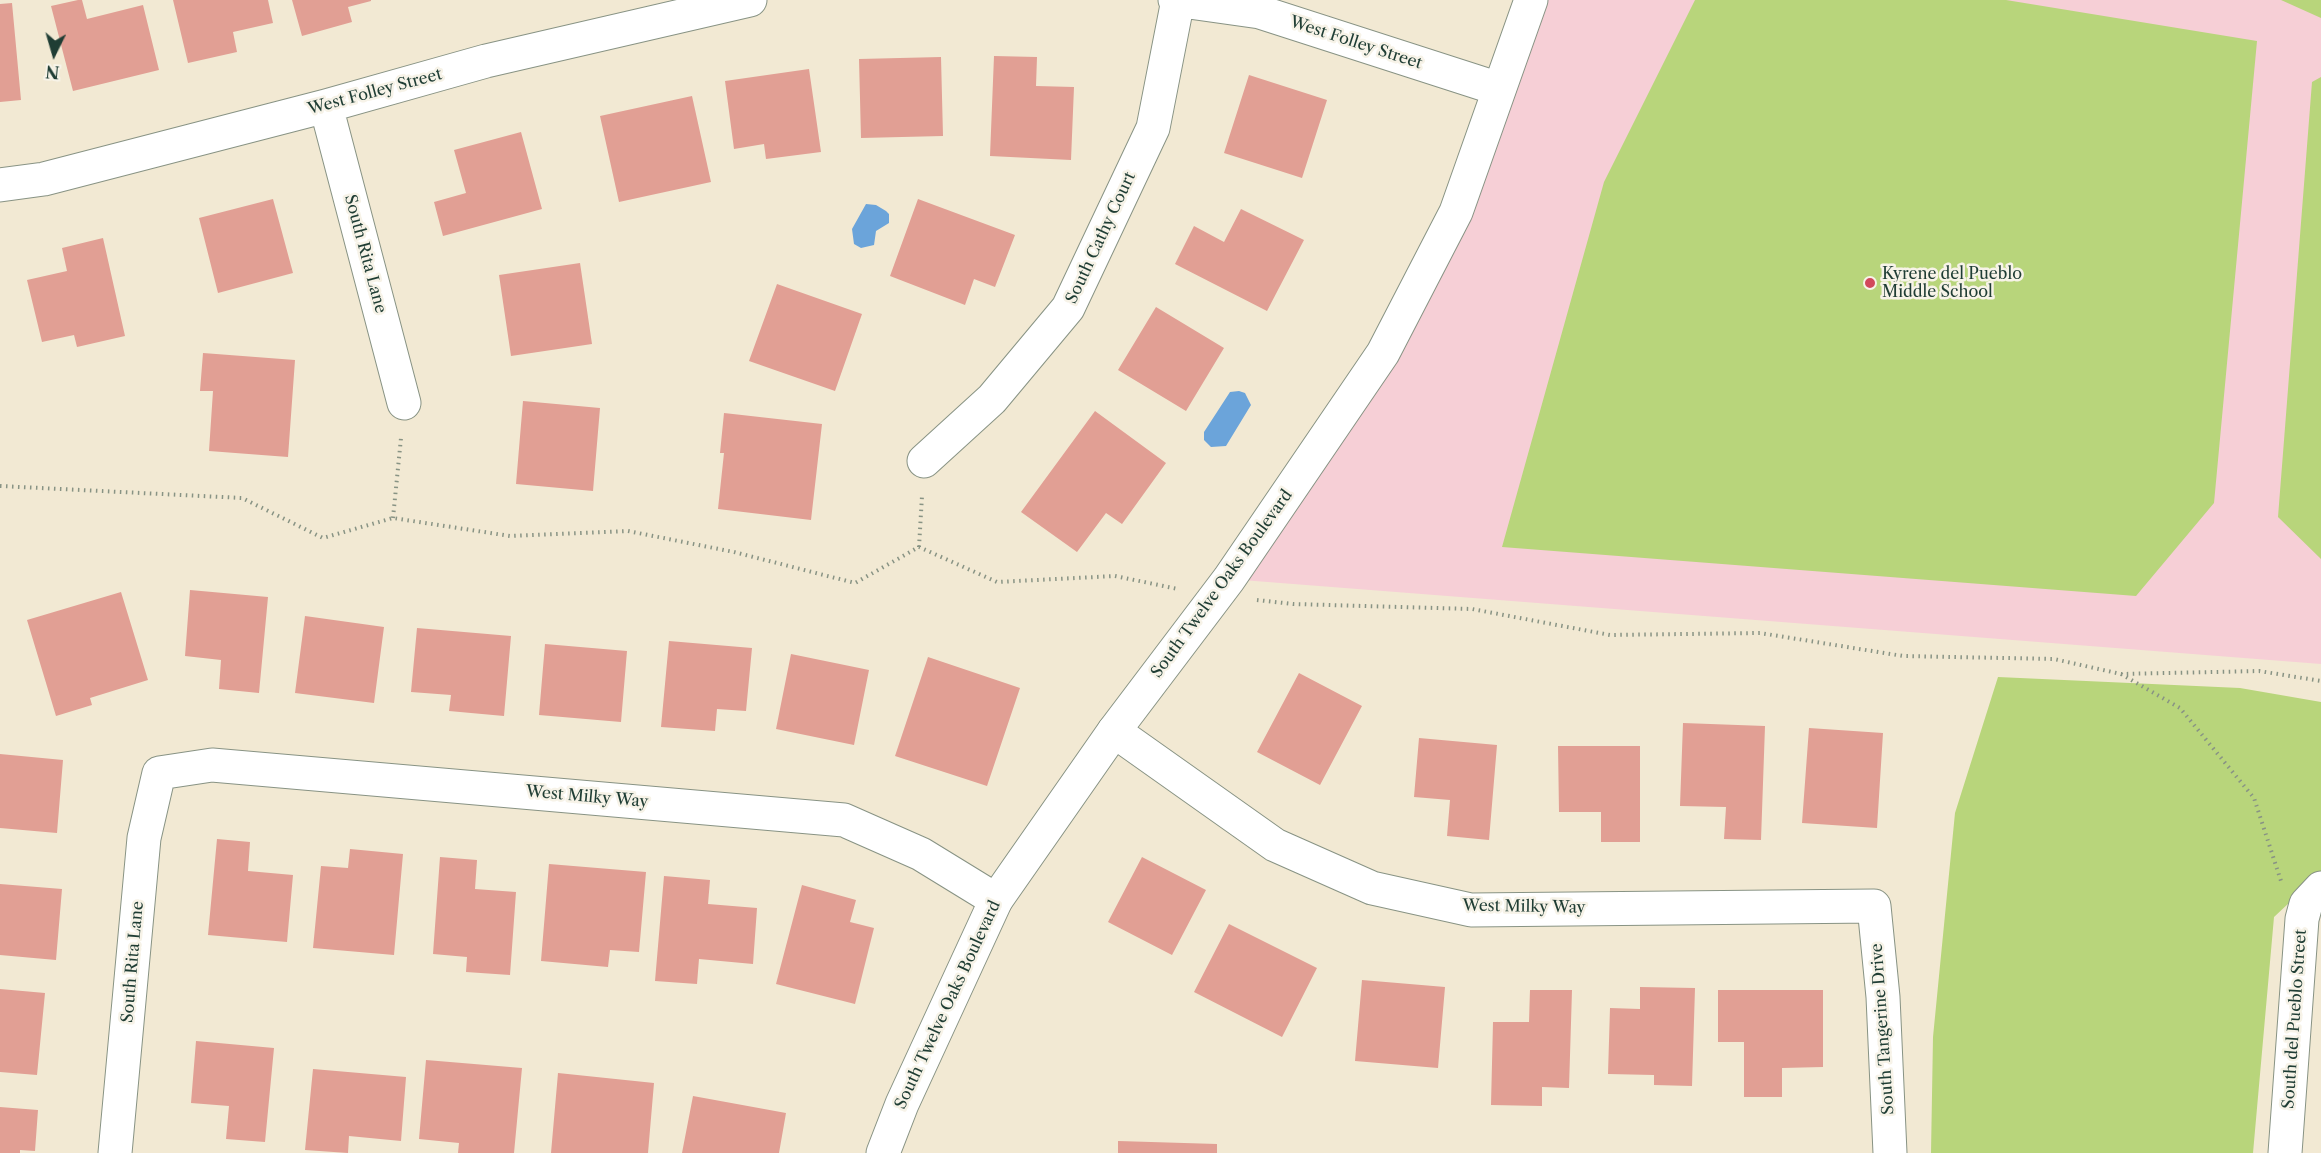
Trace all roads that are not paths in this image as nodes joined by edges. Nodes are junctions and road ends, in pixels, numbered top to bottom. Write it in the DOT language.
graph roads {
  1 [pos="750,0"];
  2 [pos="1177,0"];
  3 [pos="1531,0"];
  4 [pos="1499,89"];
  5 [pos="326,106"];
  6 [pos="0,185"];
  7 [pos="404,403"];
  8 [pos="924,461"];
  9 [pos="1114,730"];
  10 [pos="159,772"];
  11 [pos="2319,889"];
  12 [pos="996,900"];
  13 [pos="1874,906"];
  14 [pos="115,1153"];
  15 [pos="883,1153"];
  16 [pos="1890,1153"];
  17 [pos="2285,1153"];
  1 -- 5 [label="street, West Folley Street"];
  2 -- 4 [label="street, West Folley Street"];
  2 -- 8 [label="street, South Cathy Court"];
  3 -- 4 [label="street, South Twelve Oaks Boulevard"];
  4 -- 9 [label="street, South Twelve Oaks Boulevard"];
  5 -- 6 [label="street, West Folley Street"];
  5 -- 7 [label="street, South Rita Lane"];
  9 -- 12 [label="street, South Twelve Oaks Boulevard"];
  9 -- 13 [label="street, West Milky Way"];
  10 -- 12 [label="street, West Milky Way"];
  10 -- 14 [label="street, South Rita Lane"];
  11 -- 17 [label="street, South del Pueblo Street"];
  12 -- 15 [label="street, South Twelve Oaks Boulevard"];
  13 -- 16 [label="street, South Tangerine Drive"];
}
